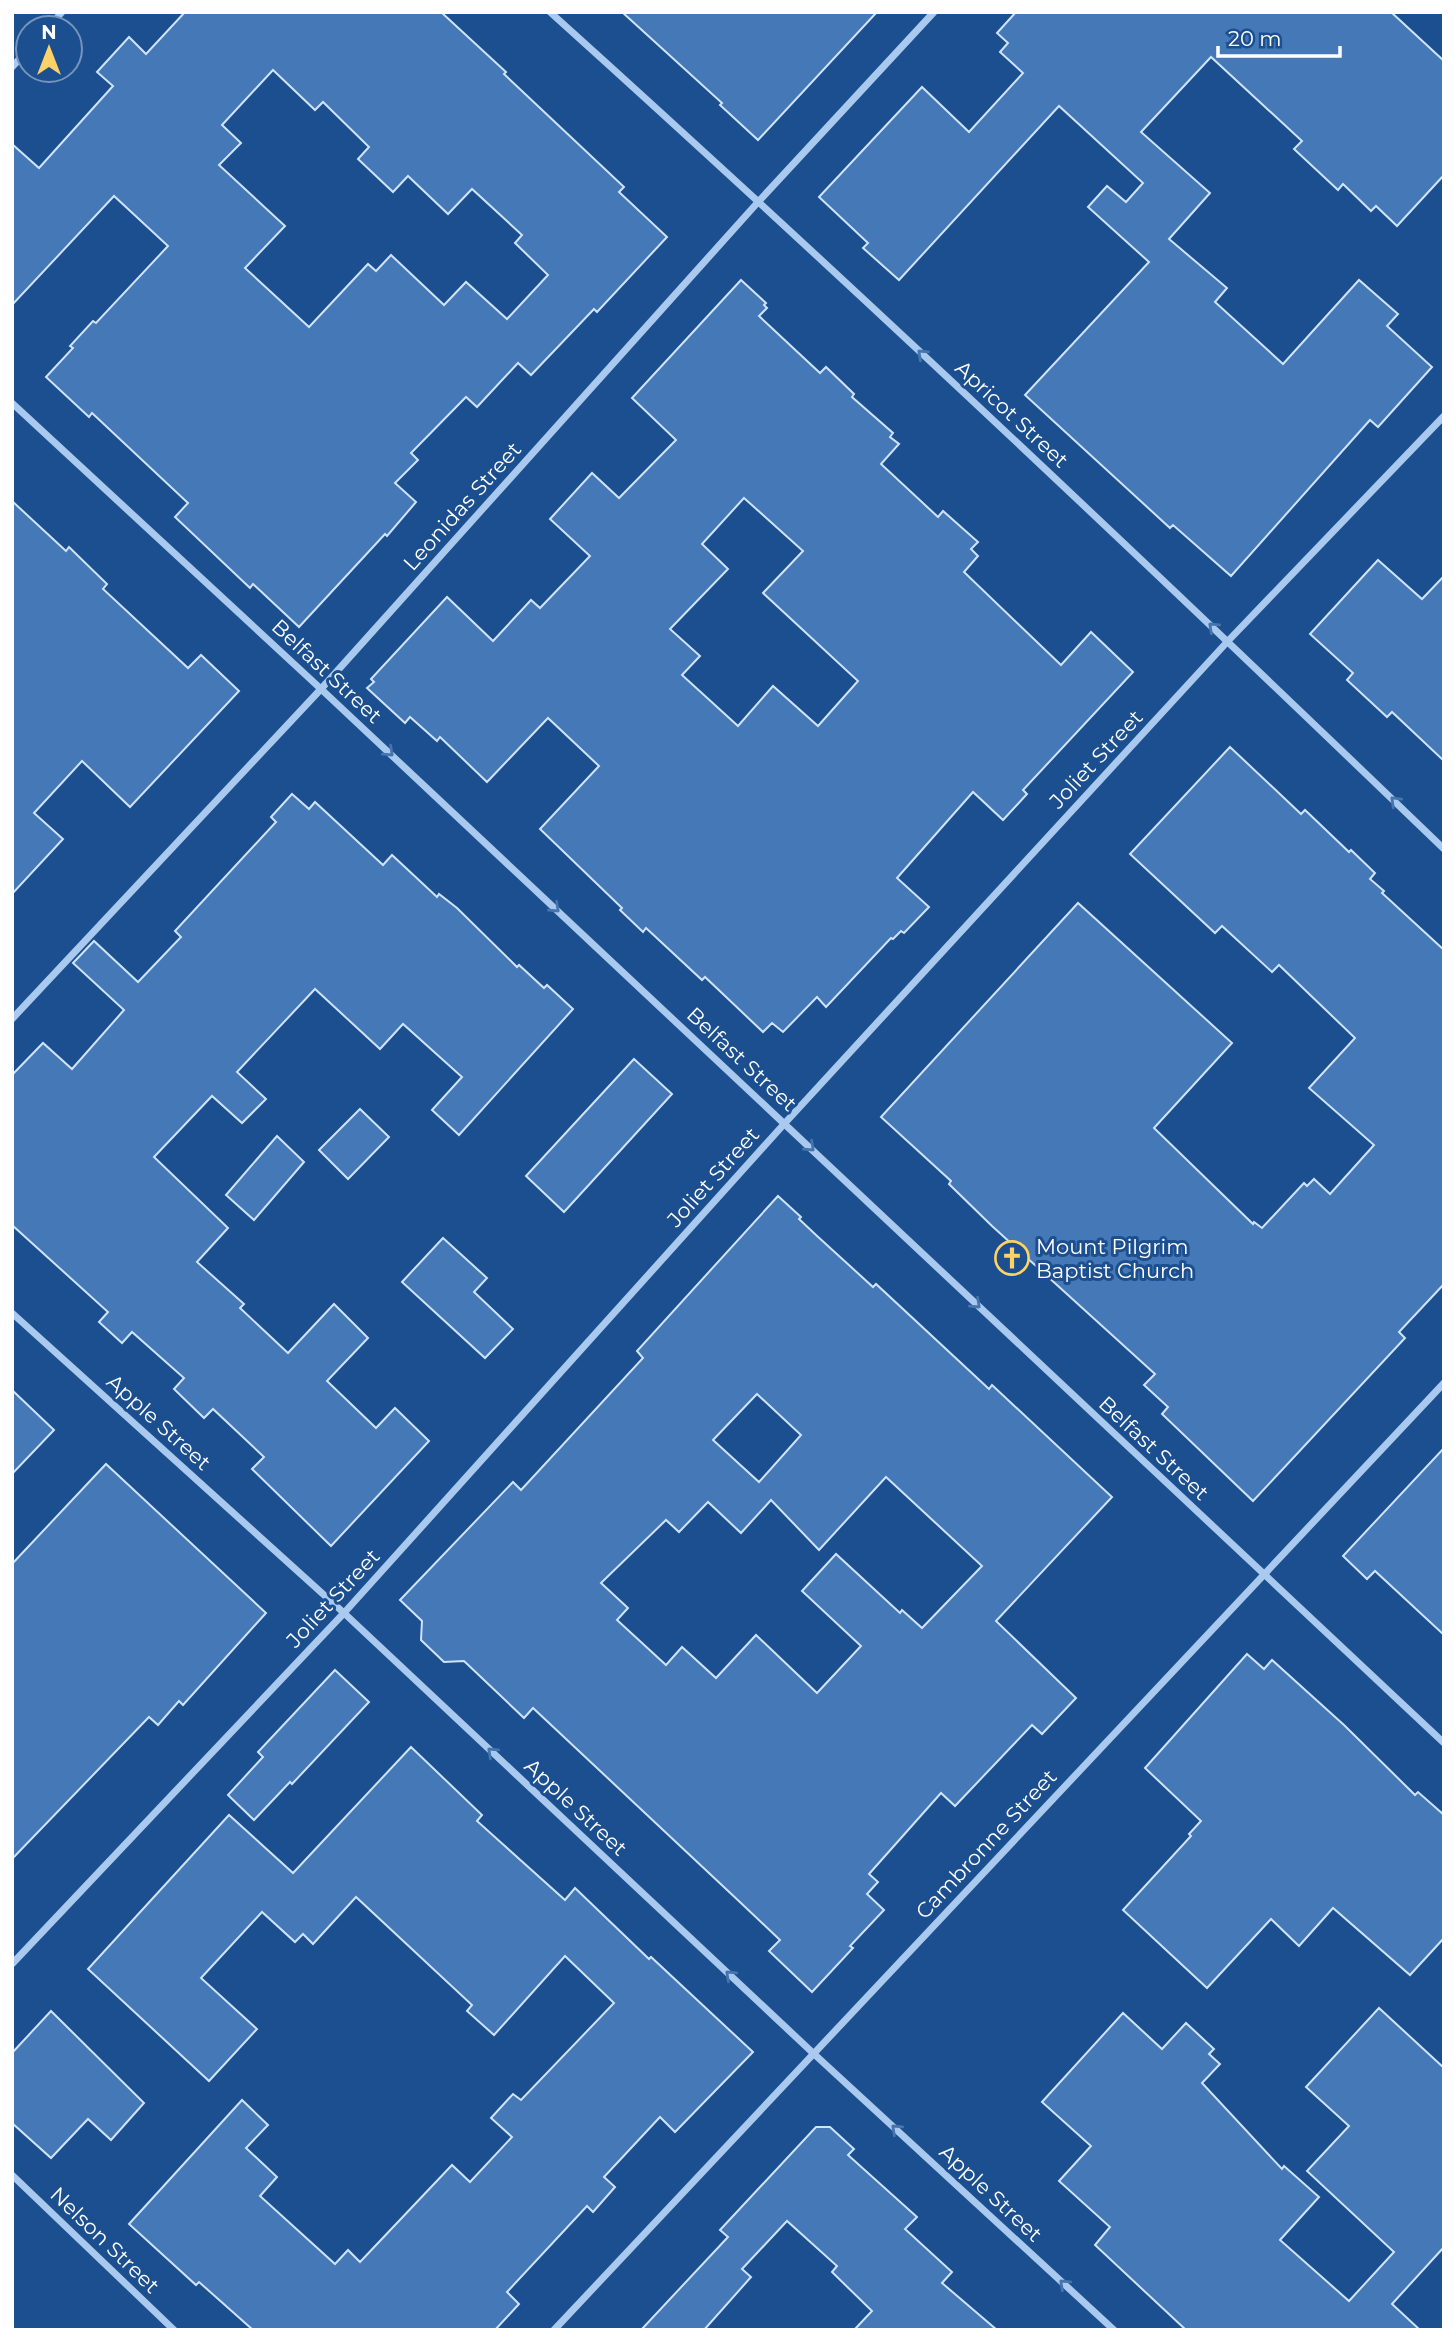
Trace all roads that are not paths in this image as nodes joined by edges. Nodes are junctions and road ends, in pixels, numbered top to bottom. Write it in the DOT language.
graph roads {
  1 [pos="550,12"];
  2 [pos="934,12"];
  3 [pos="759,201"];
  4 [pos="12,403"];
  5 [pos="1444,416"];
  6 [pos="1228,641"];
  7 [pos="321,689"];
  8 [pos="1444,849"];
  9 [pos="12,1019"];
  10 [pos="785,1123"];
  11 [pos="12,1313"];
  12 [pos="1444,1382"];
  13 [pos="1264,1576"];
  14 [pos="344,1613"];
  15 [pos="1444,1742"];
  16 [pos="12,1964"];
  17 [pos="813,2053"];
  18 [pos="12,2175"];
  19 [pos="174,2330"];
  20 [pos="554,2330"];
  21 [pos="1114,2330"];
  1 -- 3 [label="street, Apricot Street"];
  2 -- 3 [label="street, Leonidas Street"];
  6 -- 3 [label="street, Apricot Street, one-way"];
  3 -- 7 [label="street, Leonidas Street"];
  4 -- 7 [label="street, Belfast Street"];
  5 -- 6 [label="street, Joliet Street"];
  8 -- 6 [label="street, Apricot Street, one-way"];
  6 -- 10 [label="street, Joliet Street"];
  7 -- 9 [label="street, Leonidas Street"];
  7 -- 10 [label="street, Belfast Street, one-way"];
  10 -- 13 [label="street, Belfast Street, one-way"];
  10 -- 14 [label="street, Joliet Street"];
  11 -- 14 [label="street, Apple Street"];
  12 -- 13 [label="street, Cambronne Street"];
  13 -- 15 [label="street, Belfast Street"];
  13 -- 17 [label="street, Cambronne Street"];
  14 -- 16 [label="street, Joliet Street"];
  17 -- 14 [label="street, Apple Street, one-way"];
  17 -- 20 [label="street, Cambronne Street"];
  21 -- 17 [label="street, Apple Street, one-way"];
  18 -- 19 [label="street, Nelson Street"];
}
